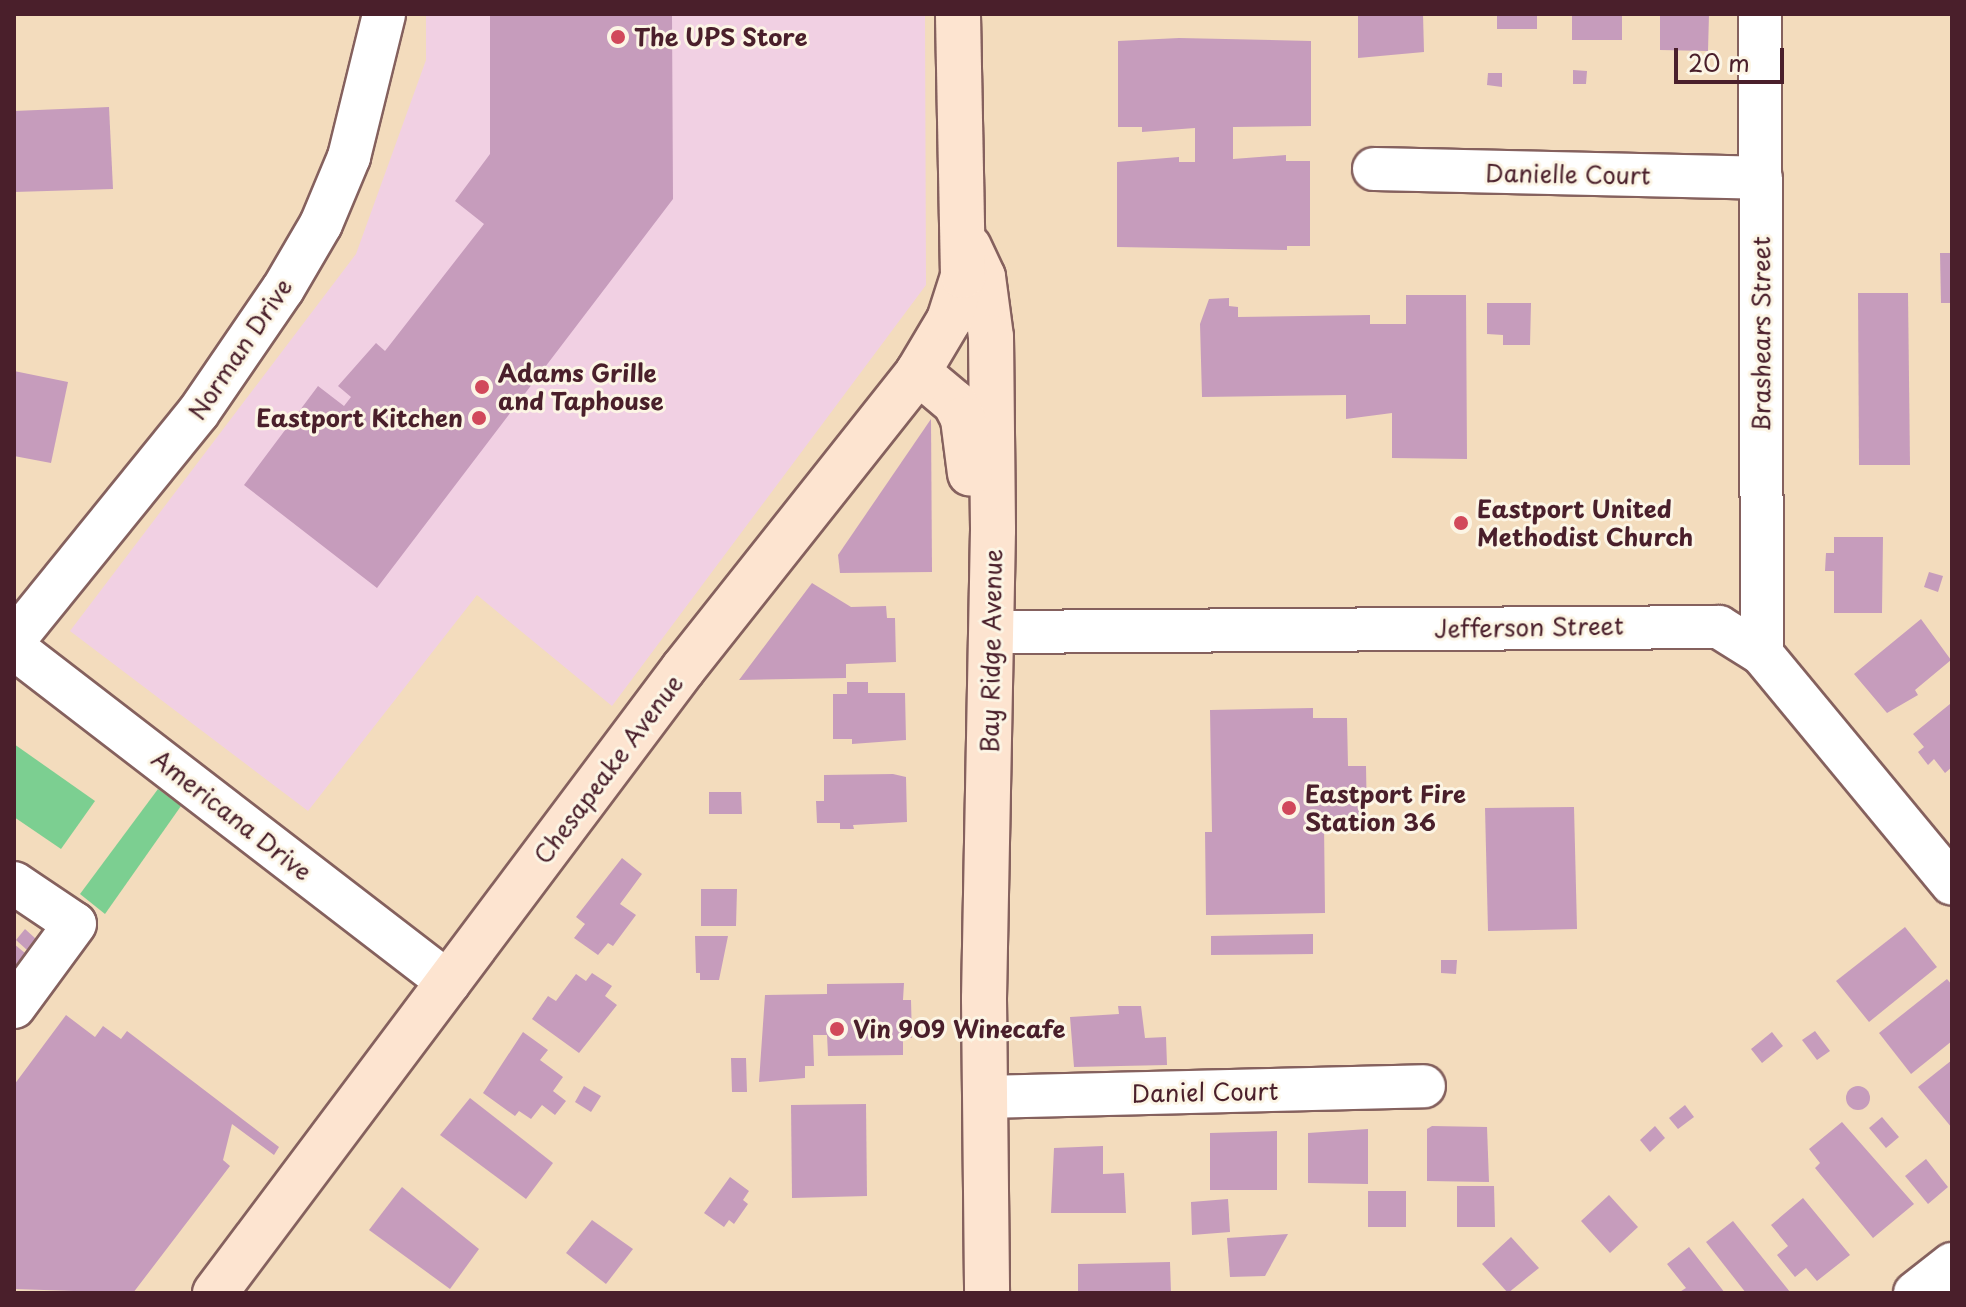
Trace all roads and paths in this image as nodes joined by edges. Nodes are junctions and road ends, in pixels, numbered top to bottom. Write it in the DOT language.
graph roads {
  1 [pos="384,14"];
  2 [pos="958,14"];
  3 [pos="1760,14"];
  4 [pos="1374,169"];
  5 [pos="1761,178"];
  6 [pos="961,231"];
  7 [pos="918,372"];
  8 [pos="993,530"];
  9 [pos="991,632"];
  10 [pos="14,640"];
  11 [pos="14,648"];
  12 [pos="1762,654"];
  13 [pos="14,883"];
  14 [pos="1952,884"];
  15 [pos="449,983"];
  16 [pos="14,1007"];
  17 [pos="1424,1086"];
  18 [pos="985,1097"];
  19 [pos="1952,1264"];
  20 [pos="215,1293"];
  21 [pos="987,1293"];
  22 [pos="1915,1293"];
  1 -- 10 [label="street, Norman Drive"];
  2 -- 6 [label="main road, Bay Ridge Avenue"];
  3 -- 5 [label="street, Brashears Street"];
  4 -- 5 [label="street, Danielle Court"];
  5 -- 12 [label="street, Brashears Street"];
  6 -- 7 [label="main road, Chesapeake Avenue"];
  6 -- 8 [label="main road, Bay Ridge Avenue"];
  7 -- 8 [label="main road"];
  7 -- 15 [label="main road, Chesapeake Avenue"];
  8 -- 9 [label="main road, Bay Ridge Avenue"];
  9 -- 12 [label="street, Jefferson Street"];
  9 -- 18 [label="main road, Bay Ridge Avenue"];
  11 -- 15 [label="street, Americana Drive"];
  12 -- 14 [label="street, Jefferson Street"];
  13 -- 16 [label="street"];
  15 -- 20 [label="main road, Chesapeake Avenue"];
  17 -- 18 [label="street, Daniel Court"];
  18 -- 21 [label="main road, Bay Ridge Avenue"];
  19 -- 22 [label="street"];
}
